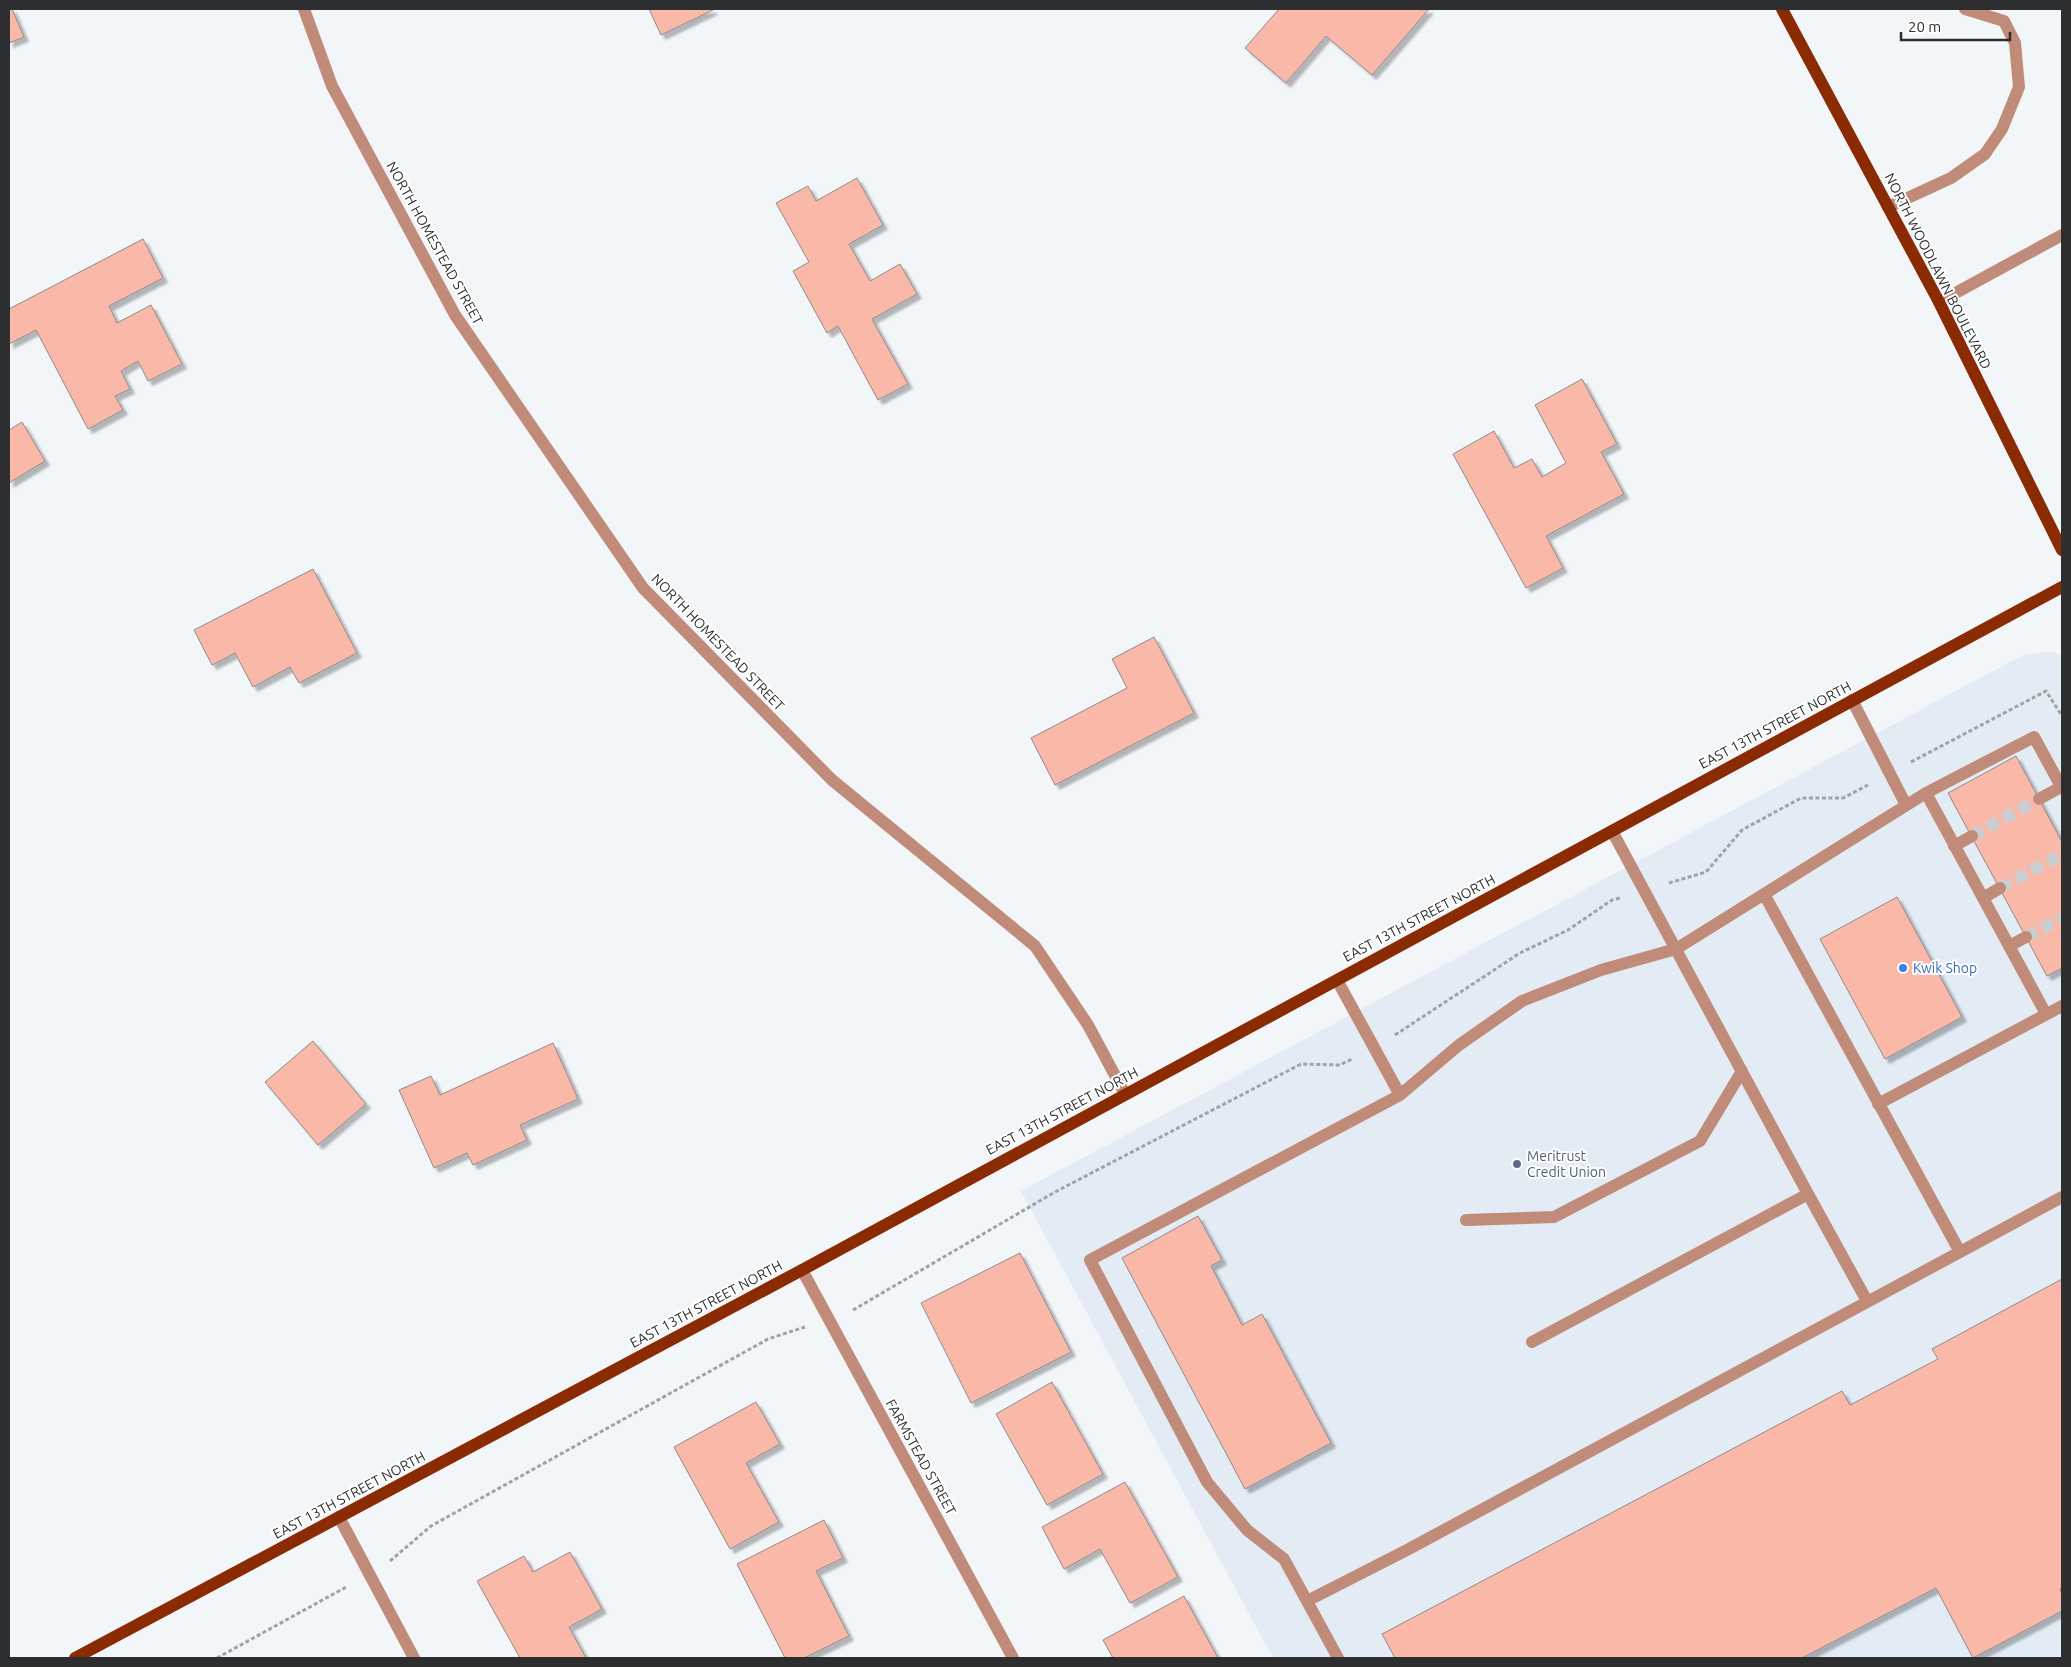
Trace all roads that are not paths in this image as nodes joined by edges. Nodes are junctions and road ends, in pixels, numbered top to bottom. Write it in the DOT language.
graph roads {
  1 [pos="304,9"];
  2 [pos="1782,9"];
  3 [pos="1965,9"];
  4 [pos="1888,207"];
  5 [pos="2062,235"];
  6 [pos="1938,302"];
  7 [pos="2062,550"];
  8 [pos="2062,587"];
  9 [pos="1852,700"];
  10 [pos="2062,787"];
  11 [pos="1926,794"];
  12 [pos="2039,799"];
  13 [pos="1906,804"];
  14 [pos="1612,830"];
  15 [pos="1972,836"];
  16 [pos="1954,846"];
  17 [pos="2000,888"];
  18 [pos="1764,894"];
  19 [pos="1983,898"];
  20 [pos="2026,937"];
  21 [pos="2009,946"];
  22 [pos="1676,950"];
  23 [pos="1337,980"];
  24 [pos="2062,1006"];
  25 [pos="2046,1014"];
  26 [pos="1742,1071"];
  27 [pos="1125,1094"];
  28 [pos="1400,1095"];
  29 [pos="1878,1104"];
  30 [pos="1808,1194"];
  31 [pos="2062,1197"];
  32 [pos="1466,1220"];
  33 [pos="1960,1252"];
  34 [pos="802,1270"];
  35 [pos="1867,1301"];
  36 [pos="1532,1342"];
  37 [pos="339,1517"];
  38 [pos="1307,1601"];
  39 [pos="75,1658"];
  40 [pos="414,1658"];
  41 [pos="1013,1658"];
  42 [pos="1338,1658"];
  1 -- 27 [label="street, NORTH HOMESTEAD STREET"];
  2 -- 4 [label="main road, NORTH WOODLAWN BOULEVARD"];
  3 -- 4 [label="street"];
  4 -- 6 [label="main road, NORTH WOODLAWN BOULEVARD"];
  5 -- 6 [label="street"];
  6 -- 7 [label="main road, NORTH WOODLAWN BOULEVARD"];
  8 -- 9 [label="main road, EAST 13TH STREET NORTH"];
  9 -- 13 [label="street"];
  9 -- 14 [label="main road, EAST 13TH STREET NORTH"];
  10 -- 11 [label="street"];
  10 -- 12 [label="street"];
  11 -- 13 [label="street"];
  11 -- 16 [label="street"];
  13 -- 18 [label="street"];
  14 -- 22 [label="street"];
  14 -- 23 [label="main road, EAST 13TH STREET NORTH"];
  15 -- 16 [label="street"];
  16 -- 19 [label="street"];
  17 -- 19 [label="street"];
  18 -- 22 [label="street"];
  18 -- 29 [label="street"];
  19 -- 21 [label="street"];
  20 -- 21 [label="street"];
  21 -- 25 [label="street"];
  22 -- 26 [label="street"];
  22 -- 28 [label="street"];
  23 -- 27 [label="main road, EAST 13TH STREET NORTH"];
  23 -- 28 [label="street"];
  24 -- 25 [label="street"];
  25 -- 29 [label="street"];
  26 -- 30 [label="street"];
  26 -- 32 [label="street"];
  27 -- 34 [label="main road, EAST 13TH STREET NORTH"];
  28 -- 38 [label="street"];
  29 -- 33 [label="street"];
  30 -- 35 [label="street"];
  30 -- 36 [label="street"];
  31 -- 33 [label="street"];
  33 -- 35 [label="street"];
  34 -- 37 [label="main road, EAST 13TH STREET NORTH"];
  34 -- 41 [label="street, FARMSTEAD STREET"];
  35 -- 38 [label="street"];
  37 -- 39 [label="main road, EAST 13TH STREET NORTH"];
  37 -- 40 [label="street"];
  38 -- 42 [label="street"];
}
